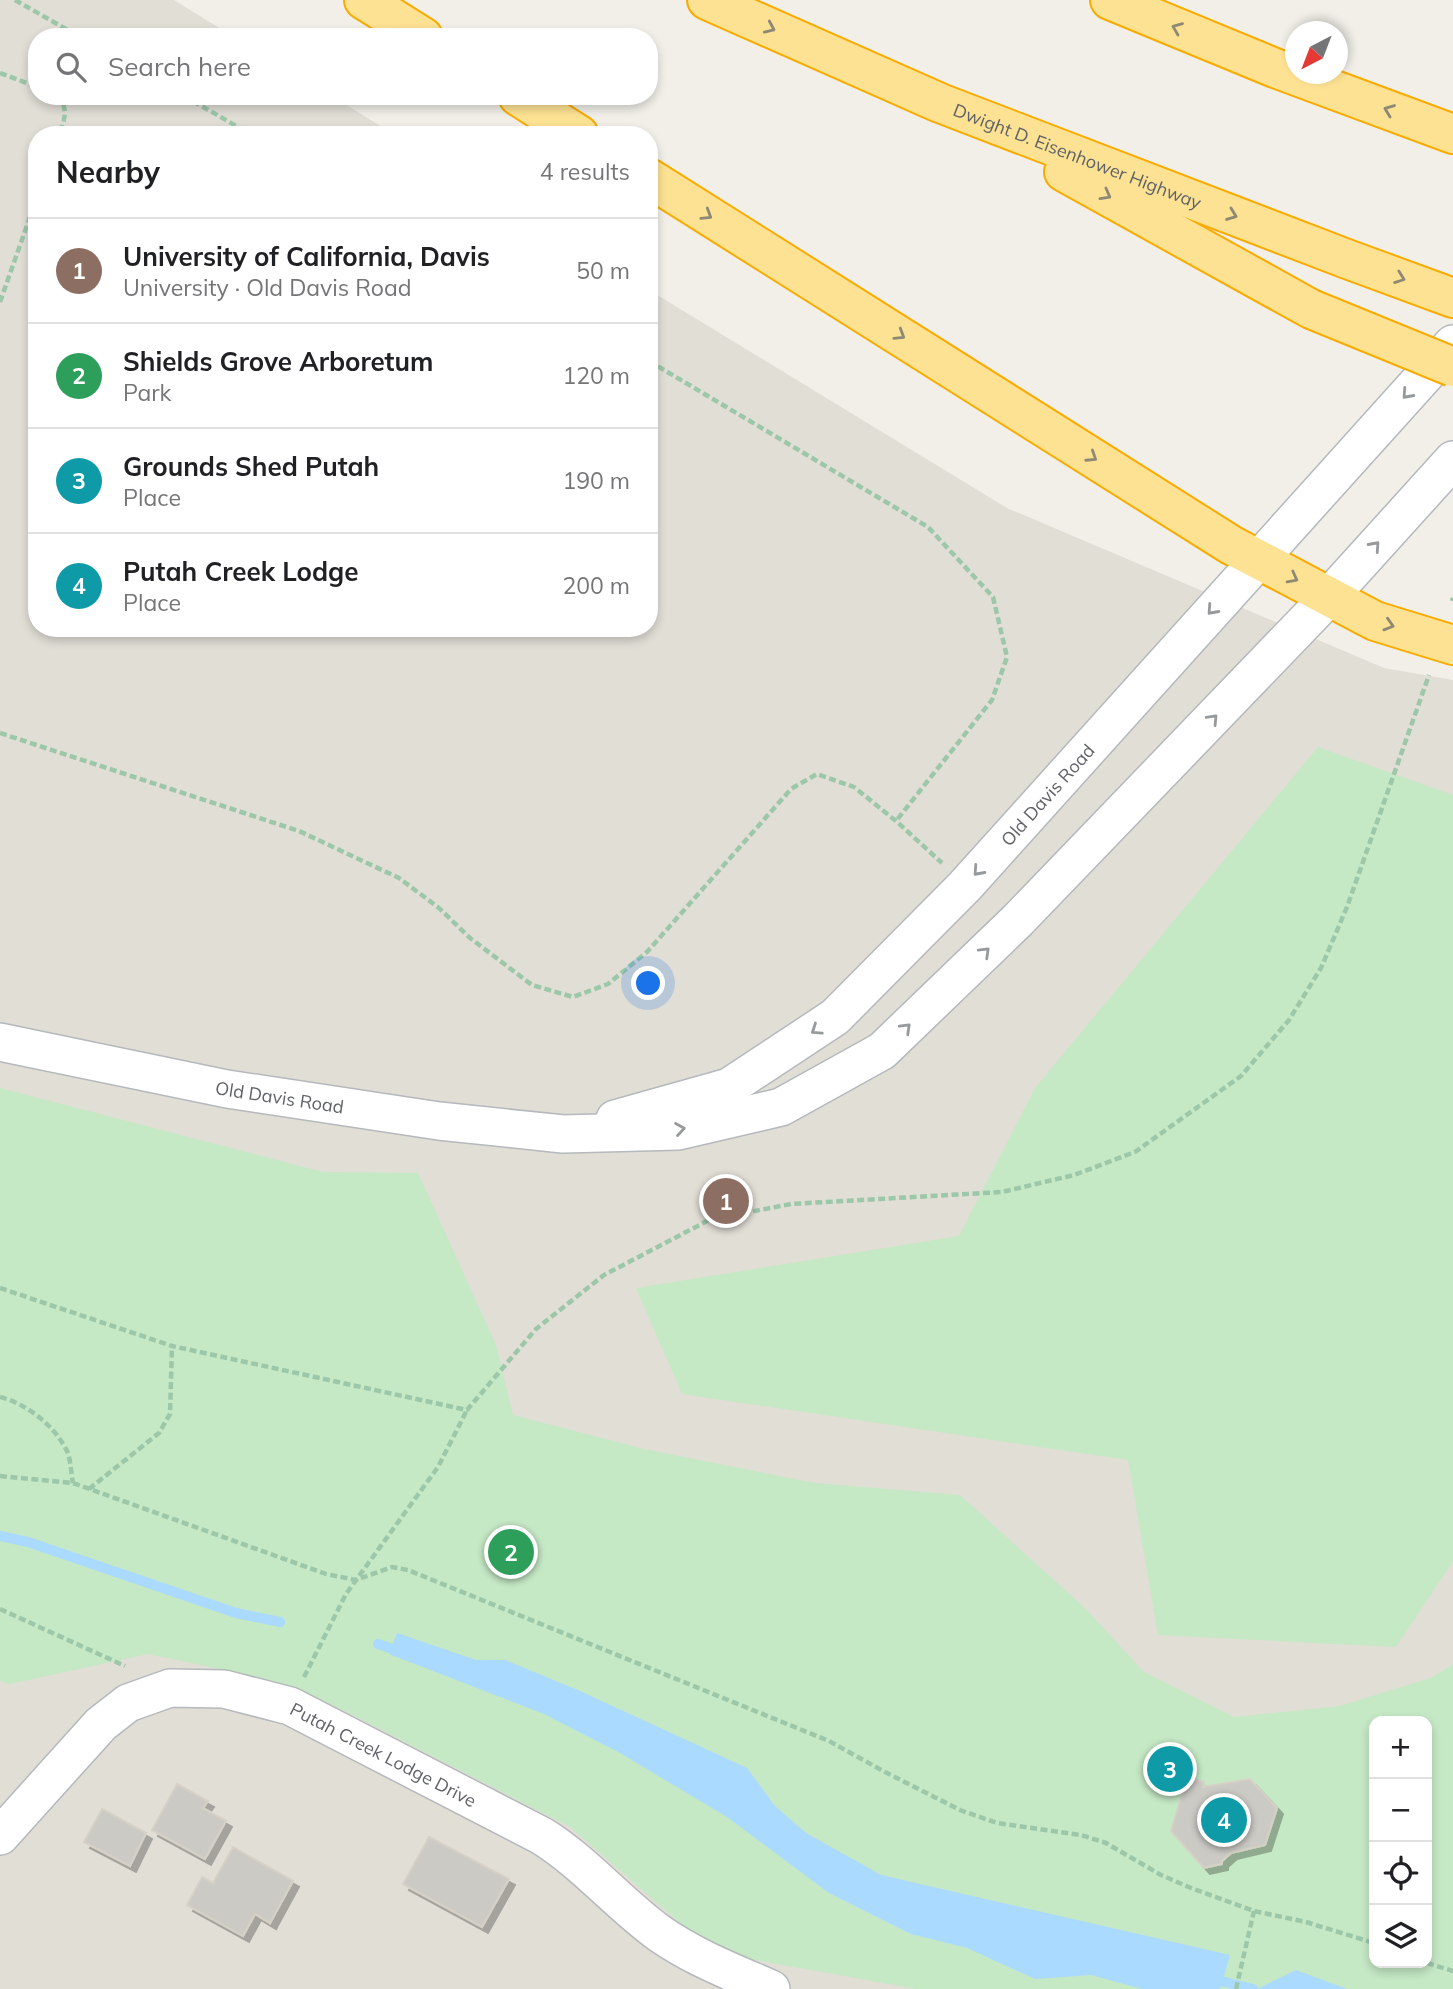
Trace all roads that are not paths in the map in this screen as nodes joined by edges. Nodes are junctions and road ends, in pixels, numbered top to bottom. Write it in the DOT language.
graph roads {
  1 [pos="364,0"];
  2 [pos="707,0"];
  3 [pos="1110,0"];
  4 [pos="409,28"];
  5 [pos="940,103"];
  6 [pos="532,105"];
  7 [pos="565,126"];
  8 [pos="1453,134"];
  9 [pos="658,184"];
  10 [pos="1453,298"];
  11 [pos="1453,344"];
  12 [pos="1453,367"];
  13 [pos="1453,460"];
  14 [pos="1257,559"];
  15 [pos="1329,597"];
  16 [pos="1442,658"];
  17 [pos="0,1042"];
  18 [pos="563,1133"];
  19 [pos="0,1836"];
  20 [pos="771,1989"];
  1 -- 4 [label="highway"];
  2 -- 5 [label="highway, Dwight D. Eisenhower Highway, one-way"];
  8 -- 3 [label="highway, one-way"];
  5 -- 10 [label="highway, Dwight D. Eisenhower Highway, one-way"];
  5 -- 12 [label="highway, one-way, bridge"];
  6 -- 7 [label="highway"];
  9 -- 14 [label="highway, one-way"];
  11 -- 14 [label="street, Old Davis Road, one-way"];
  15 -- 13 [label="street, Old Davis Road, one-way"];
  14 -- 15 [label="highway, one-way"];
  14 -- 18 [label="street, Old Davis Road, one-way"];
  15 -- 16 [label="highway, one-way"];
  18 -- 15 [label="street, Old Davis Road, one-way"];
  17 -- 18 [label="street, Old Davis Road"];
  19 -- 20 [label="street, Putah Creek Lodge Drive"];
}
